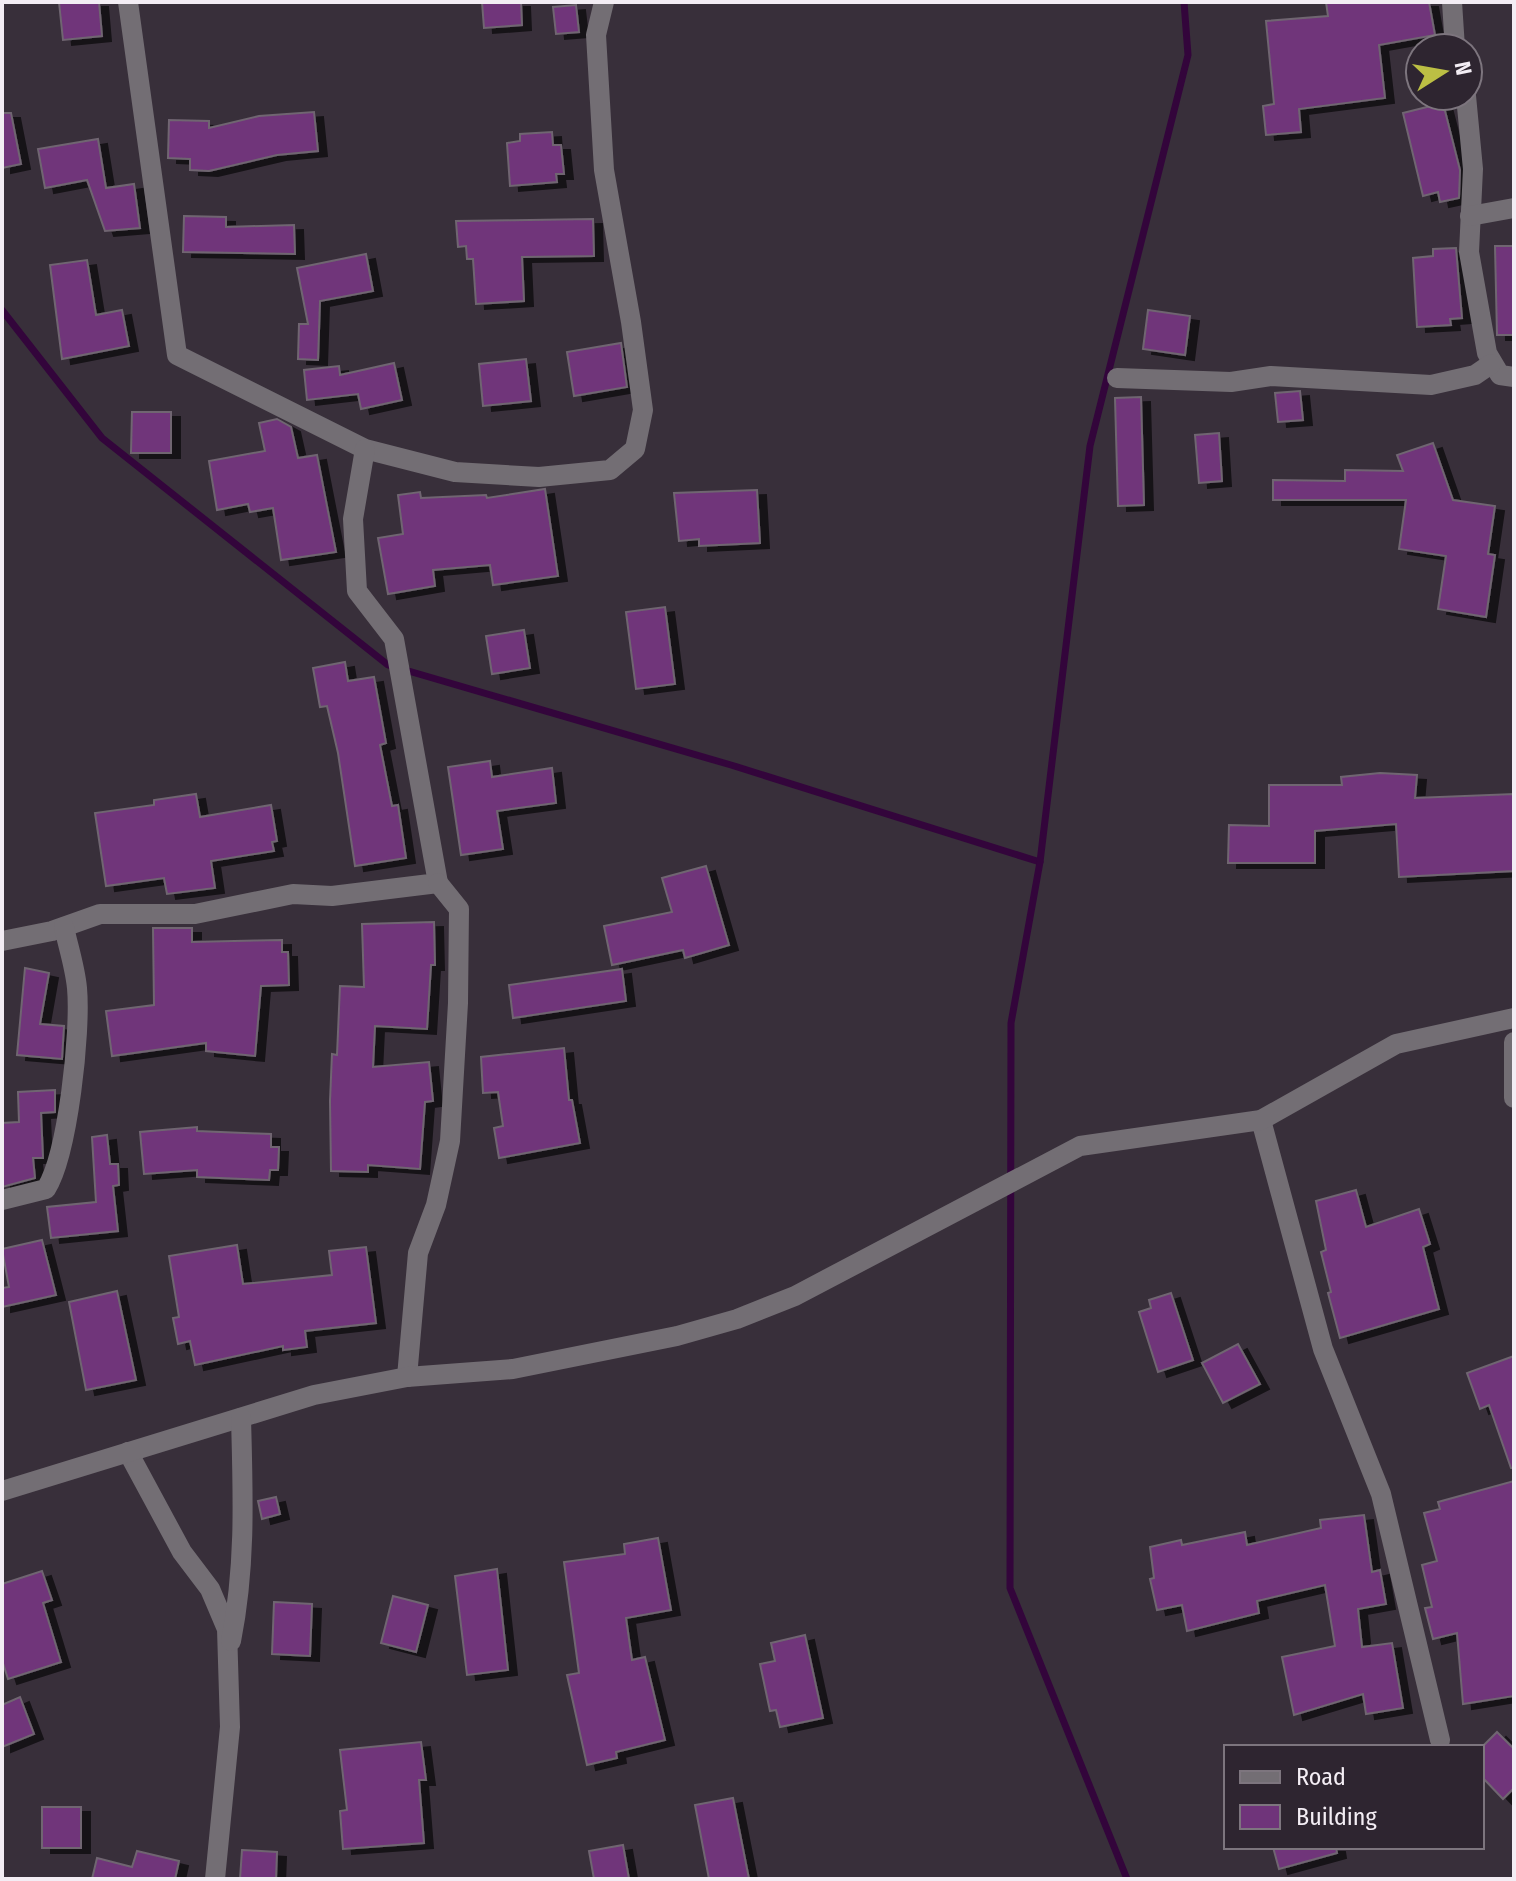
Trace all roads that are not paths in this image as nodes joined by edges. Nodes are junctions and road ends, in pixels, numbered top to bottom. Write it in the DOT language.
graph roads {
  1 [pos="128,2"];
  2 [pos="604,2"];
  3 [pos="1452,2"];
  4 [pos="1454,32"];
  5 [pos="1468,112"];
  6 [pos="1514,208"];
  7 [pos="1470,216"];
  8 [pos="1491,364"];
  9 [pos="1514,377"];
  10 [pos="1117,378"];
  11 [pos="365,449"];
  12 [pos="438,883"];
  13 [pos="64,927"];
  14 [pos="2,941"];
  15 [pos="1514,1018"];
  16 [pos="1514,1042"];
  17 [pos="1514,1098"];
  18 [pos="1261,1120"];
  19 [pos="2,1200"];
  20 [pos="407,1377"];
  21 [pos="241,1418"];
  22 [pos="128,1452"];
  23 [pos="2,1491"];
  24 [pos="230,1649"];
  25 [pos="1440,1740"];
  26 [pos="215,1879"];
  1 -- 11 [label="street"];
  2 -- 11 [label="street"];
  3 -- 4 [label="street"];
  5 -- 7 [label="street"];
  6 -- 7 [label="street"];
  7 -- 8 [label="street"];
  8 -- 9 [label="street"];
  8 -- 10 [label="street"];
  11 -- 12 [label="street"];
  12 -- 13 [label="street"];
  12 -- 20 [label="street"];
  13 -- 14 [label="street"];
  13 -- 19 [label="street"];
  15 -- 18 [label="street"];
  16 -- 17 [label="street"];
  18 -- 20 [label="street"];
  18 -- 25 [label="street"];
  20 -- 21 [label="street"];
  21 -- 22 [label="street"];
  21 -- 24 [label="street"];
  22 -- 23 [label="street"];
  22 -- 24 [label="street"];
  24 -- 26 [label="street"];
}
